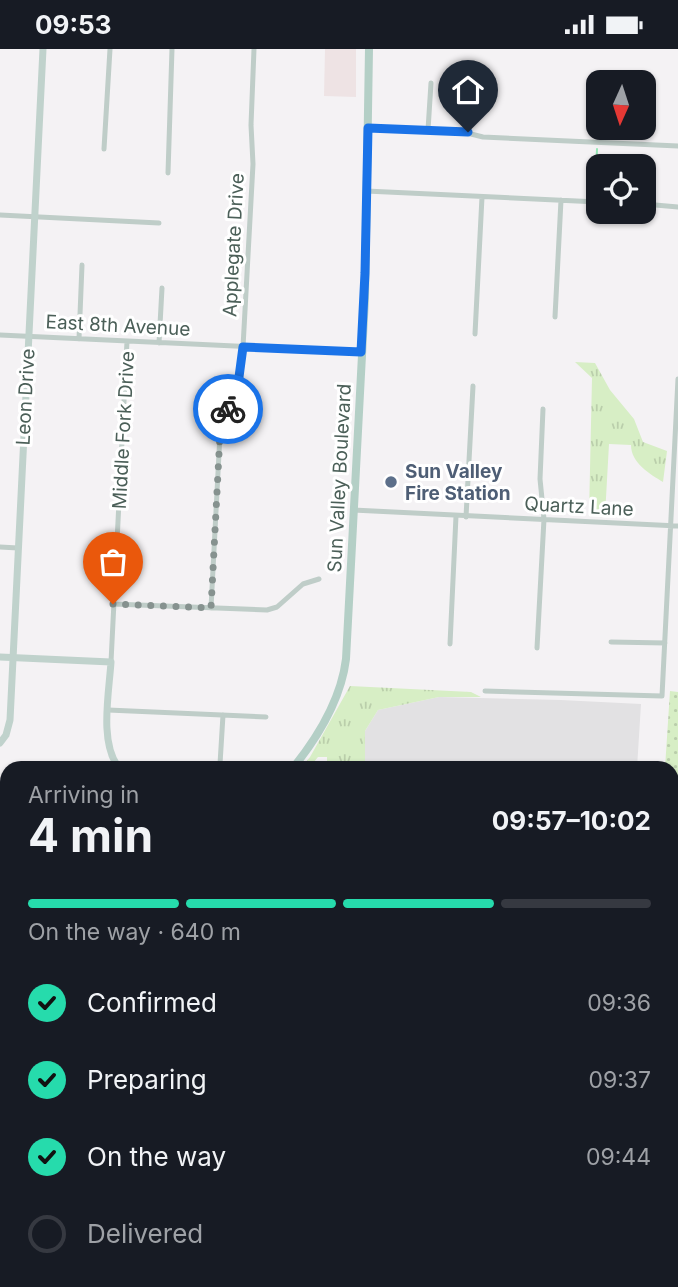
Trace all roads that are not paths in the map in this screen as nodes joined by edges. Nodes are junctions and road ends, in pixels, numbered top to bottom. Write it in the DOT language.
graph roads {
  1 [pos="43,49"];
  2 [pos="110,49"];
  3 [pos="172,49"];
  4 [pos="254,49"];
  5 [pos="369,49"];
  6 [pos="430,83"];
  7 [pos="368,128"];
  8 [pos="428,130"];
  9 [pos="678,146"];
  10 [pos="104,149"];
  11 [pos="168,173"];
  12 [pos="366,191"];
  13 [pos="482,197"];
  14 [pos="561,200"];
  15 [pos="586,201"];
  16 [pos="656,205"];
  17 [pos="678,207"];
  18 [pos="0,215"];
  19 [pos="34,216"];
  20 [pos="159,223"];
  21 [pos="82,265"];
  22 [pos="162,288"];
  23 [pos="555,317"];
  24 [pos="475,334"];
  25 [pos="0,335"];
  26 [pos="28,336"];
  27 [pos="79,339"];
  28 [pos="127,341"];
  29 [pos="159,343"];
  30 [pos="243,347"];
  31 [pos="361,352"];
  32 [pos="678,379"];
  33 [pos="473,386"];
  34 [pos="543,409"];
  35 [pos="353,510"];
  36 [pos="456,516"];
  37 [pos="466,517"];
  38 [pos="544,519"];
  39 [pos="674,526"];
  40 [pos="0,547"];
  41 [pos="18,548"];
  42 [pos="319,579"];
  43 [pos="113,604"];
  44 [pos="211,608"];
  45 [pos="611,642"];
  46 [pos="665,642"];
  47 [pos="450,643"];
  48 [pos="537,647"];
  49 [pos="0,657"];
  50 [pos="13,658"];
  51 [pos="111,662"];
  52 [pos="485,691"];
  53 [pos="108,710"];
  54 [pos="223,715"];
  55 [pos="266,717"];
  56 [pos="0,743"];
  57 [pos="114,761"];
  58 [pos="220,761"];
  59 [pos="298,761"];
  1 -- 19 [label="street, Leon Drive"];
  2 -- 10 [label="street"];
  3 -- 11 [label="street"];
  4 -- 30 [label="street, Applegate Drive"];
  5 -- 7 [label="main road, Sun Valley Boulevard"];
  6 -- 8 [label="street"];
  7 -- 8 [label="street"];
  7 -- 12 [label="main road, Sun Valley Boulevard"];
  8 -- 9 [label="street"];
  12 -- 13 [label="street"];
  12 -- 31 [label="main road, Sun Valley Boulevard"];
  13 -- 14 [label="street"];
  13 -- 24 [label="street"];
  14 -- 15 [label="street"];
  14 -- 23 [label="street"];
  16 -- 17 [label="street"];
  18 -- 19 [label="street"];
  19 -- 20 [label="street"];
  19 -- 26 [label="street, Leon Drive"];
  21 -- 27 [label="street"];
  22 -- 29 [label="street"];
  25 -- 26 [label="street, East 8th Avenue"];
  26 -- 27 [label="street, East 8th Avenue"];
  26 -- 41 [label="street, Leon Drive"];
  27 -- 28 [label="street, East 8th Avenue"];
  28 -- 29 [label="street, East 8th Avenue"];
  28 -- 43 [label="street, Middle Fork Drive"];
  29 -- 30 [label="street, East 8th Avenue"];
  30 -- 31 [label="street, East 8th Avenue"];
  30 -- 44 [label="street, Applegate Drive"];
  31 -- 35 [label="main road, Sun Valley Boulevard"];
  32 -- 39 [label="street"];
  33 -- 37 [label="street"];
  34 -- 38 [label="street"];
  35 -- 36 [label="street, Quartz Lane"];
  35 -- 59 [label="main road, Sun Valley Boulevard"];
  36 -- 37 [label="street, Quartz Lane"];
  36 -- 47 [label="street"];
  37 -- 38 [label="street, Quartz Lane"];
  38 -- 39 [label="street, Quartz Lane"];
  38 -- 48 [label="street"];
  39 -- 46 [label="street"];
  40 -- 41 [label="street"];
  41 -- 50 [label="street, Leon Drive"];
  42 -- 44 [label="street"];
  43 -- 44 [label="street"];
  43 -- 51 [label="street, Middle Fork Drive"];
  45 -- 46 [label="street"];
  46 -- 52 [label="street"];
  49 -- 50 [label="street"];
  50 -- 51 [label="street"];
  50 -- 56 [label="street, Leon Drive"];
  51 -- 53 [label="street, Middle Fork Drive"];
  53 -- 54 [label="street"];
  53 -- 57 [label="street, Middle Fork Drive"];
  54 -- 55 [label="street"];
  54 -- 58 [label="street"];
}
